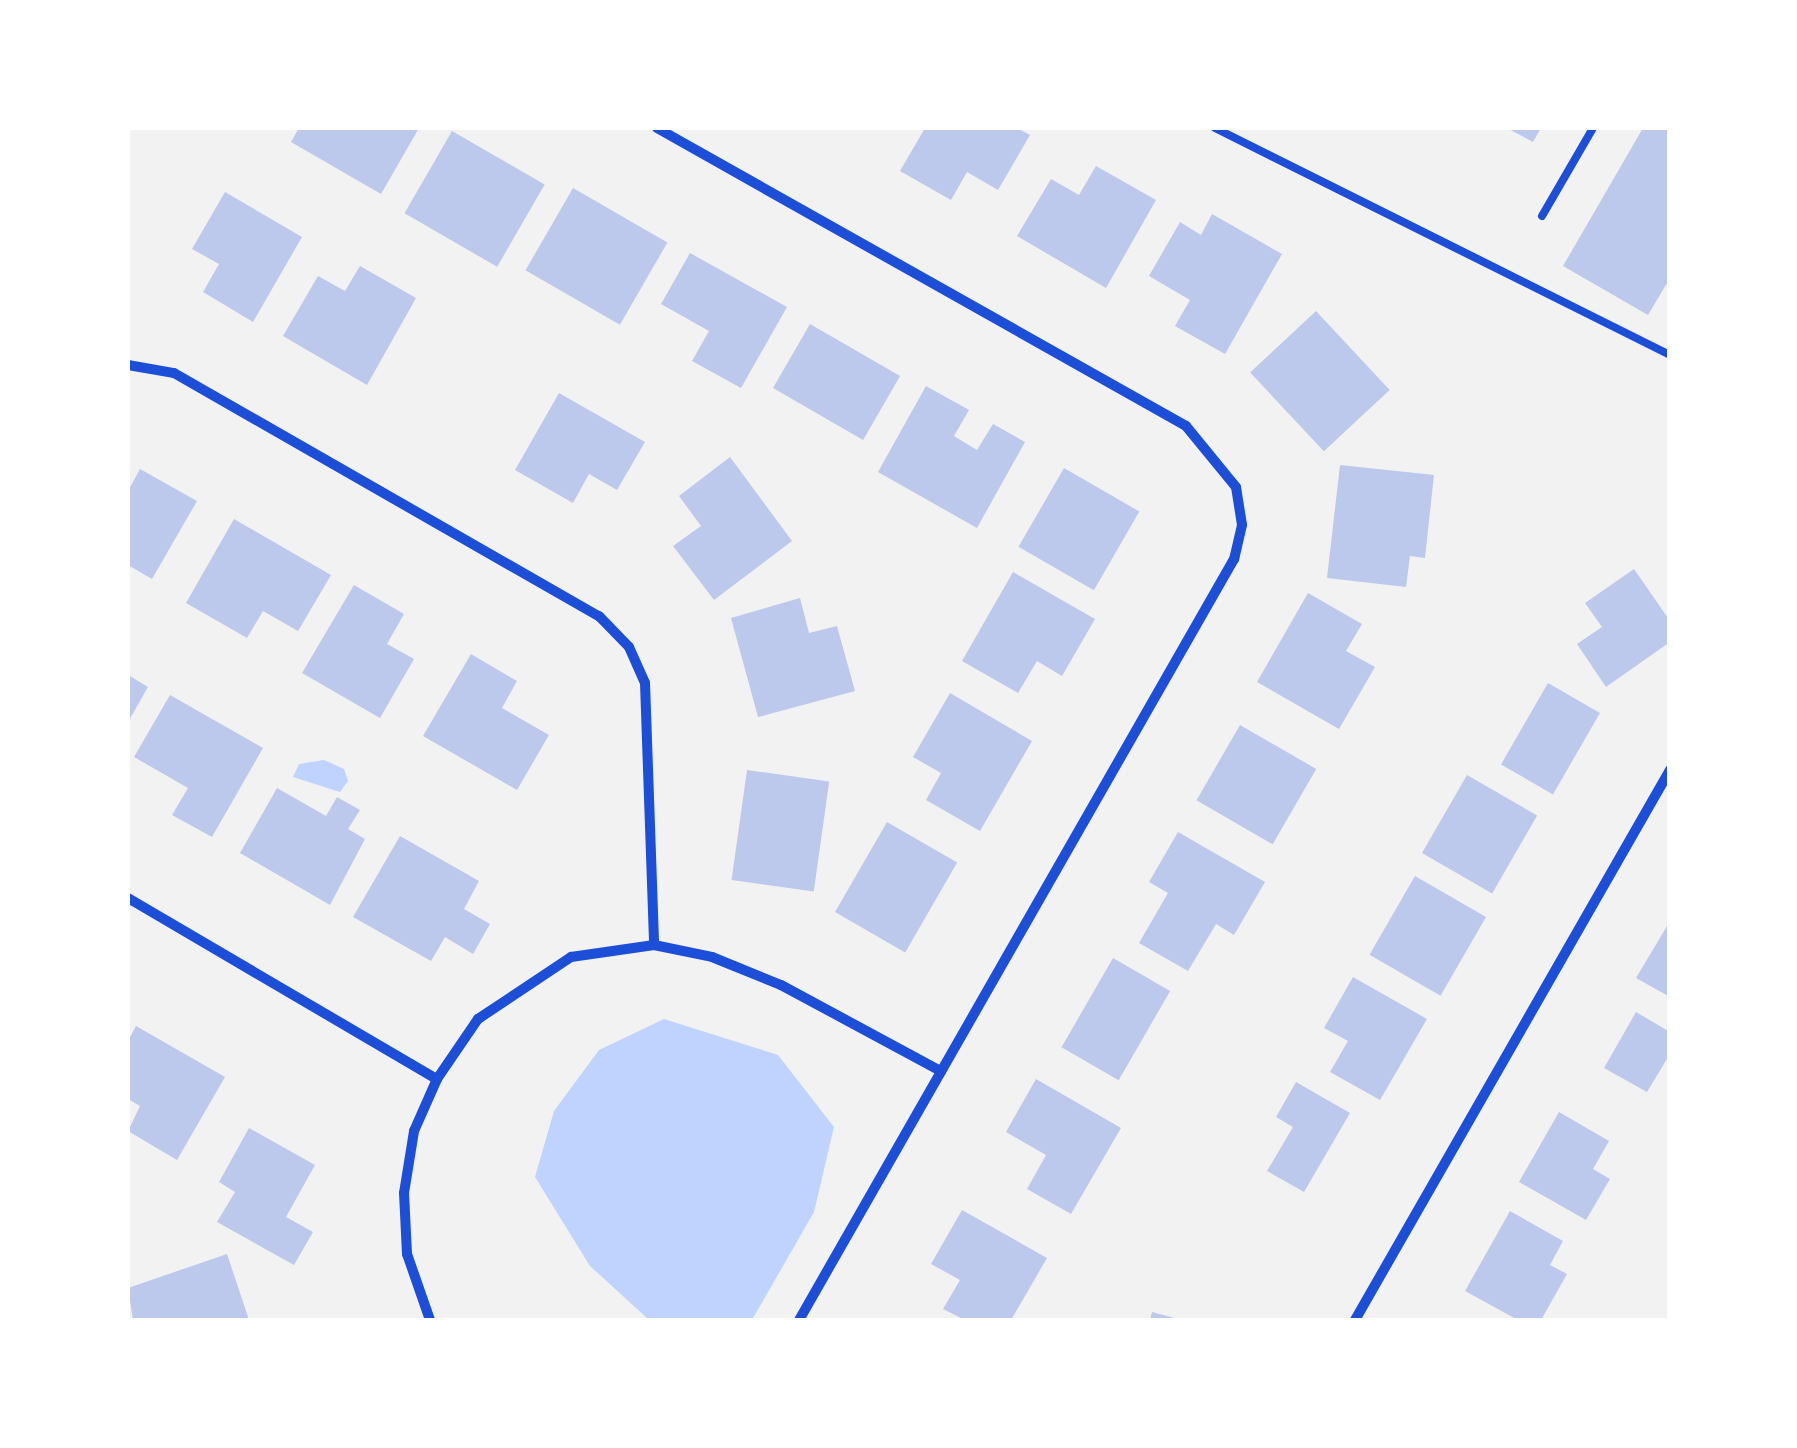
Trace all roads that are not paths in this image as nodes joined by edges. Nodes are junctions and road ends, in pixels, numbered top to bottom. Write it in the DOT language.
graph roads {
  1 [pos="657,128"];
  2 [pos="1216,128"];
  3 [pos="1592,128"];
  4 [pos="1542,216"];
  5 [pos="1670,355"];
  6 [pos="128,365"];
  7 [pos="1670,770"];
  8 [pos="128,898"];
  9 [pos="654,945"];
  10 [pos="941,1070"];
  11 [pos="437,1078"];
  12 [pos="427,1320"];
  13 [pos="799,1320"];
  14 [pos="1355,1320"];
  1 -- 10 [label="street"];
  2 -- 5 [label="lane"];
  3 -- 4 [label="lane"];
  6 -- 9 [label="street"];
  7 -- 14 [label="street"];
  8 -- 11 [label="street"];
  9 -- 10 [label="street"];
  9 -- 11 [label="street"];
  10 -- 13 [label="street"];
  11 -- 12 [label="street"];
}
